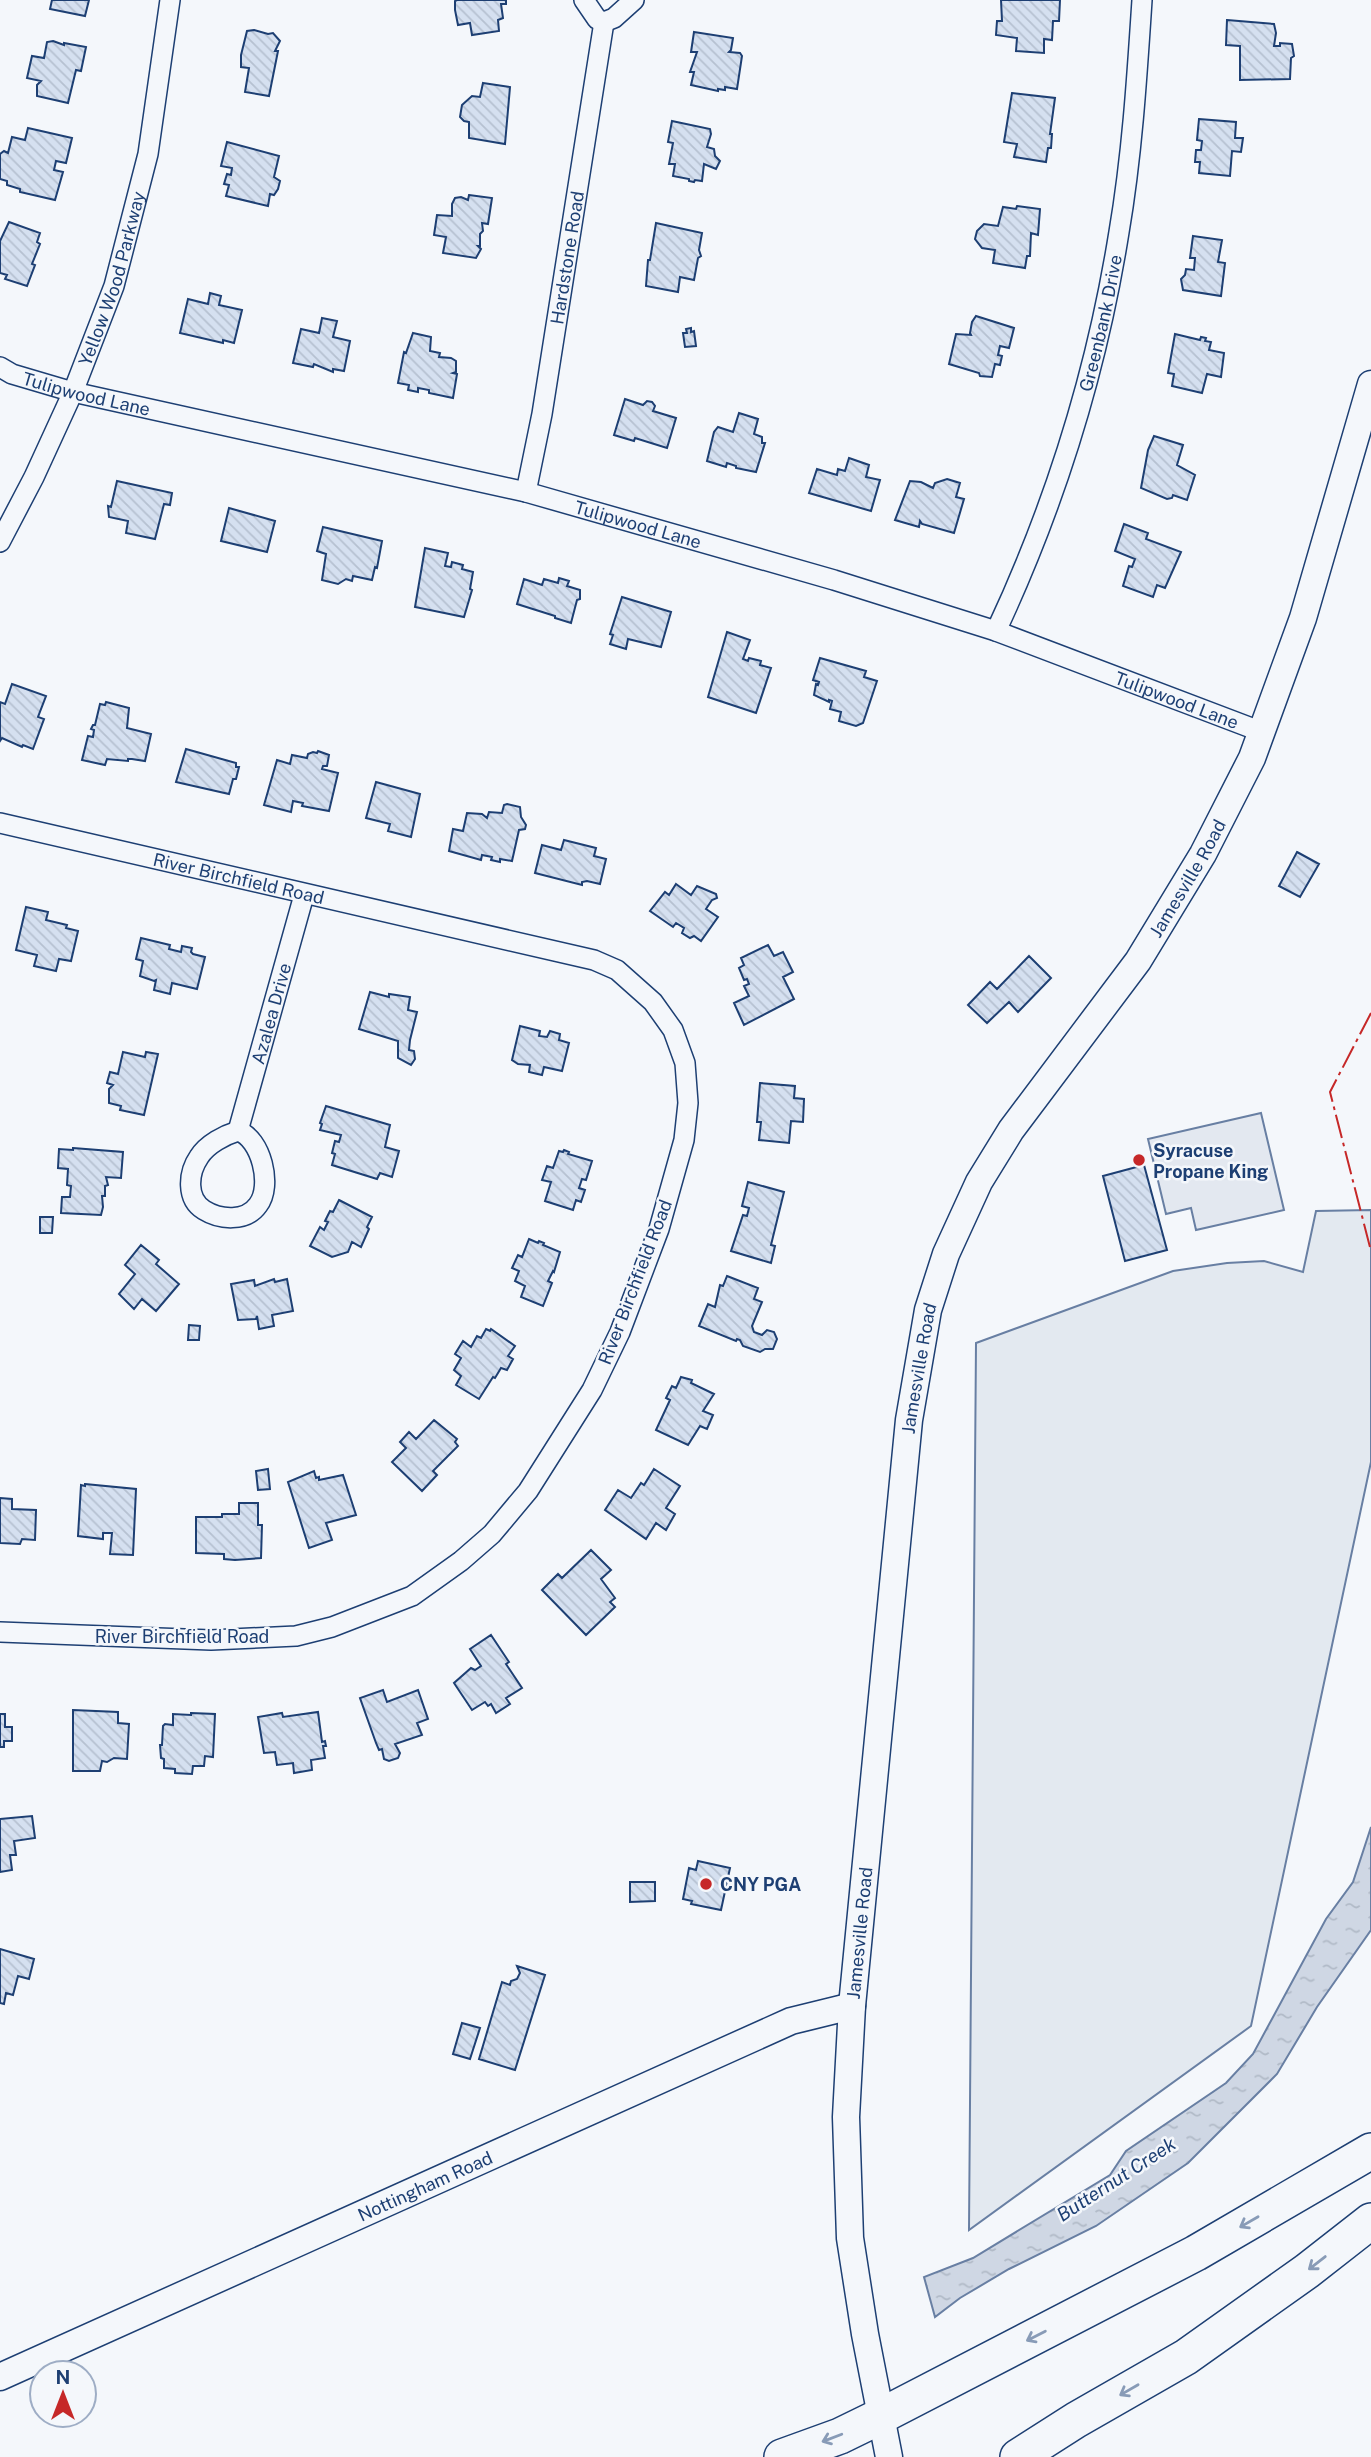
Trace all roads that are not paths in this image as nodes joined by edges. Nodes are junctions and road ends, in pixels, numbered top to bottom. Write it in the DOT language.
graph roads {
  1 [pos="170,0"];
  2 [pos="584,0"];
  3 [pos="634,0"];
  4 [pos="1142,0"];
  5 [pos="604,22"];
  6 [pos="0,367"];
  7 [pos="1371,384"];
  8 [pos="73,392"];
  9 [pos="526,492"];
  10 [pos="0,542"];
  11 [pos="996,631"];
  12 [pos="1262,732"];
  13 [pos="0,823"];
  14 [pos="304,895"];
  15 [pos="238,1131"];
  16 [pos="0,1632"];
  17 [pos="852,2007"];
  18 [pos="1371,2151"];
  19 [pos="1371,2221"];
  20 [pos="0,2377"];
  21 [pos="881,2416"];
  22 [pos="782,2457"];
  23 [pos="889,2457"];
  24 [pos="1018,2457"];
  1 -- 8 [label="street, Yellow Wood Parkway"];
  2 -- 5 [label="street"];
  3 -- 5 [label="street"];
  4 -- 11 [label="street, Greenbank Drive"];
  5 -- 9 [label="street, Hardstone Road"];
  6 -- 8 [label="street, Tulipwood Lane"];
  7 -- 12 [label="street, Jamesville Road"];
  8 -- 9 [label="street, Tulipwood Lane"];
  8 -- 10 [label="street, Yellow Wood Parkway"];
  9 -- 11 [label="street, Tulipwood Lane"];
  11 -- 12 [label="street, Tulipwood Lane"];
  12 -- 17 [label="street, Jamesville Road"];
  13 -- 14 [label="street, River Birchfield Road"];
  14 -- 15 [label="street, Azalea Drive"];
  14 -- 16 [label="street, River Birchfield Road"];
  15 -- 15 [label="street"];
  17 -- 20 [label="street, Nottingham Road"];
  17 -- 21 [label="street, Jamesville Road"];
  18 -- 21 [label="highway, one-way"];
  19 -- 24 [label="highway, one-way"];
  21 -- 22 [label="highway, one-way"];
  21 -- 23 [label="street, Jamesville Road"];
}
